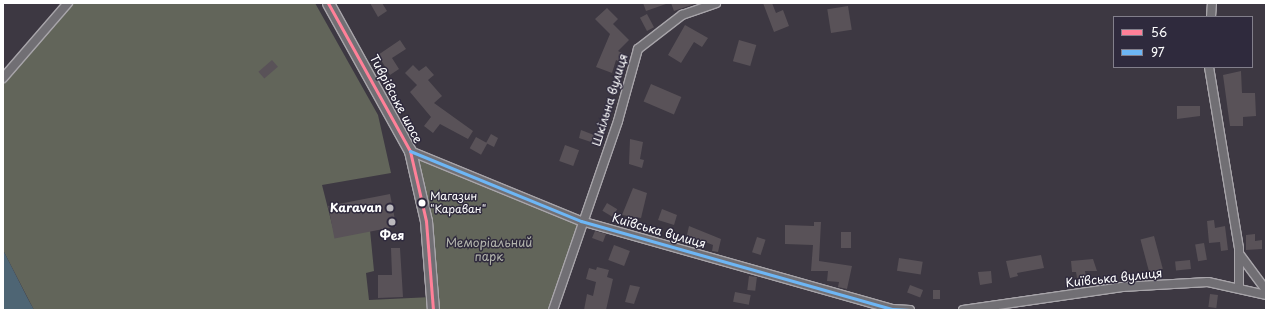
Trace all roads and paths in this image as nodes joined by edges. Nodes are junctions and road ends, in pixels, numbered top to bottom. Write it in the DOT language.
graph roads {
  1 [pos="68,3"];
  2 [pos="328,3"];
  3 [pos="716,3"];
  4 [pos="1212,3"];
  5 [pos="1211,16"];
  6 [pos="1210,68"];
  7 [pos="3,78"];
  8 [pos="410,151"];
  9 [pos="581,221"];
  10 [pos="1240,254"];
  11 [pos="1239,288"];
  12 [pos="1266,290"];
  13 [pos="1266,295"];
  14 [pos="433,310"];
  15 [pos="552,310"];
  16 [pos="910,310"];
  17 [pos="963,310"];
  1 -- 7 [label="street"];
  2 -- 8 [label="main road, Тиврівське шосе"];
  3 -- 9 [label="street, Шкільна вулиця"];
  4 -- 5 [label="street"];
  6 -- 10 [label="street"];
  8 -- 9 [label="street, Київська вулиця"];
  8 -- 14 [label="main road, Тиврівське шосе"];
  9 -- 15 [label="street, Шкільна вулиця"];
  9 -- 16 [label="street, Київська вулиця"];
  10 -- 11 [label="street"];
  10 -- 12 [label="street"];
  11 -- 13 [label="street, Київська вулиця"];
  11 -- 17 [label="street, Київська вулиця"];
}
